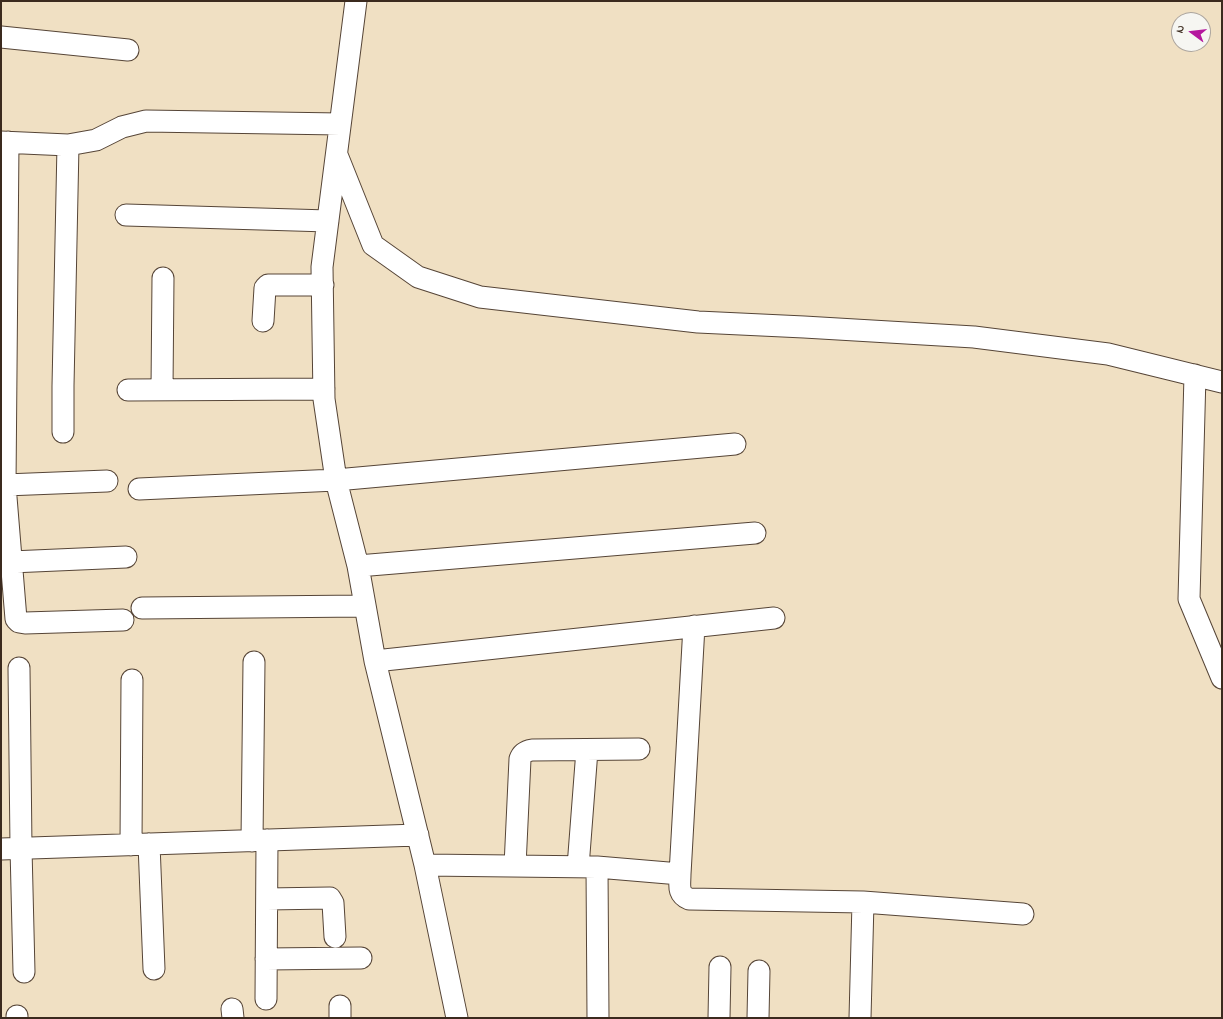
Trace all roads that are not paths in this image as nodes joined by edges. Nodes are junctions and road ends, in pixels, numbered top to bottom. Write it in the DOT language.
graph roads {
  1 [pos="356,1"];
  2 [pos="1,37"];
  3 [pos="128,50"];
  4 [pos="340,124"];
  5 [pos="5,142"];
  6 [pos="68,145"];
  7 [pos="336,154"];
  8 [pos="126,215"];
  9 [pos="328,221"];
  10 [pos="163,278"];
  11 [pos="323,285"];
  12 [pos="263,321"];
  13 [pos="1195,375"];
  14 [pos="1222,382"];
  15 [pos="162,389"];
  16 [pos="324,389"];
  17 [pos="128,390"];
  18 [pos="63,432"];
  19 [pos="735,444"];
  20 [pos="336,480"];
  21 [pos="107,481"];
  22 [pos="3,485"];
  23 [pos="139,489"];
  24 [pos="755,533"];
  25 [pos="126,557"];
  26 [pos="358,566"];
  27 [pos="8,569"];
  28 [pos="365,606"];
  29 [pos="142,608"];
  30 [pos="774,618"];
  31 [pos="123,620"];
  32 [pos="694,626"];
  33 [pos="375,661"];
  34 [pos="254,662"];
  35 [pos="19,668"];
  36 [pos="1222,678"];
  37 [pos="132,680"];
  38 [pos="639,748"];
  39 [pos="587,750"];
  40 [pos="418,835"];
  41 [pos="260,840"];
  42 [pos="140,845"];
  43 [pos="11,848"];
  44 [pos="425,865"];
  45 [pos="515,866"];
  46 [pos="587,867"];
  47 [pos="680,874"];
  48 [pos="267,900"];
  49 [pos="863,902"];
  50 [pos="1023,914"];
  51 [pos="335,937"];
  52 [pos="360,958"];
  53 [pos="266,959"];
  54 [pos="154,968"];
  55 [pos="720,968"];
  56 [pos="759,971"];
  57 [pos="24,972"];
  58 [pos="266,999"];
  59 [pos="457,1018"];
  60 [pos="598,1018"];
  61 [pos="719,1018"];
  62 [pos="758,1018"];
  63 [pos="860,1018"];
  1 -- 4 [label="street"];
  2 -- 3 [label="street"];
  4 -- 6 [label="street"];
  4 -- 7 [label="street"];
  5 -- 6 [label="street"];
  5 -- 22 [label="street"];
  6 -- 18 [label="street"];
  7 -- 9 [label="street"];
  7 -- 13 [label="street"];
  8 -- 9 [label="street"];
  9 -- 11 [label="street"];
  10 -- 15 [label="street"];
  11 -- 12 [label="street"];
  11 -- 16 [label="street"];
  13 -- 14 [label="street"];
  13 -- 36 [label="street"];
  15 -- 16 [label="street"];
  15 -- 17 [label="street"];
  16 -- 20 [label="street"];
  19 -- 20 [label="street"];
  20 -- 23 [label="street"];
  20 -- 26 [label="street"];
  21 -- 22 [label="street"];
  22 -- 27 [label="street"];
  24 -- 26 [label="street"];
  25 -- 27 [label="street"];
  26 -- 28 [label="street"];
  27 -- 31 [label="street"];
  28 -- 29 [label="street"];
  28 -- 33 [label="street"];
  30 -- 32 [label="street"];
  32 -- 33 [label="street"];
  32 -- 47 [label="street"];
  33 -- 40 [label="street"];
  34 -- 41 [label="street"];
  35 -- 43 [label="street"];
  37 -- 42 [label="street"];
  38 -- 39 [label="street"];
  39 -- 45 [label="street"];
  39 -- 46 [label="street"];
  40 -- 41 [label="street"];
  40 -- 44 [label="street"];
  41 -- 42 [label="street"];
  41 -- 48 [label="street"];
  42 -- 43 [label="street"];
  42 -- 54 [label="street"];
  43 -- 57 [label="street"];
  44 -- 45 [label="street"];
  44 -- 59 [label="street"];
  45 -- 46 [label="street"];
  46 -- 47 [label="street"];
  46 -- 60 [label="street"];
  47 -- 49 [label="street"];
  48 -- 51 [label="street"];
  48 -- 53 [label="street"];
  49 -- 50 [label="street"];
  49 -- 63 [label="street"];
  52 -- 53 [label="street"];
  53 -- 58 [label="street"];
  55 -- 61 [label="street"];
  56 -- 62 [label="street"];
}
